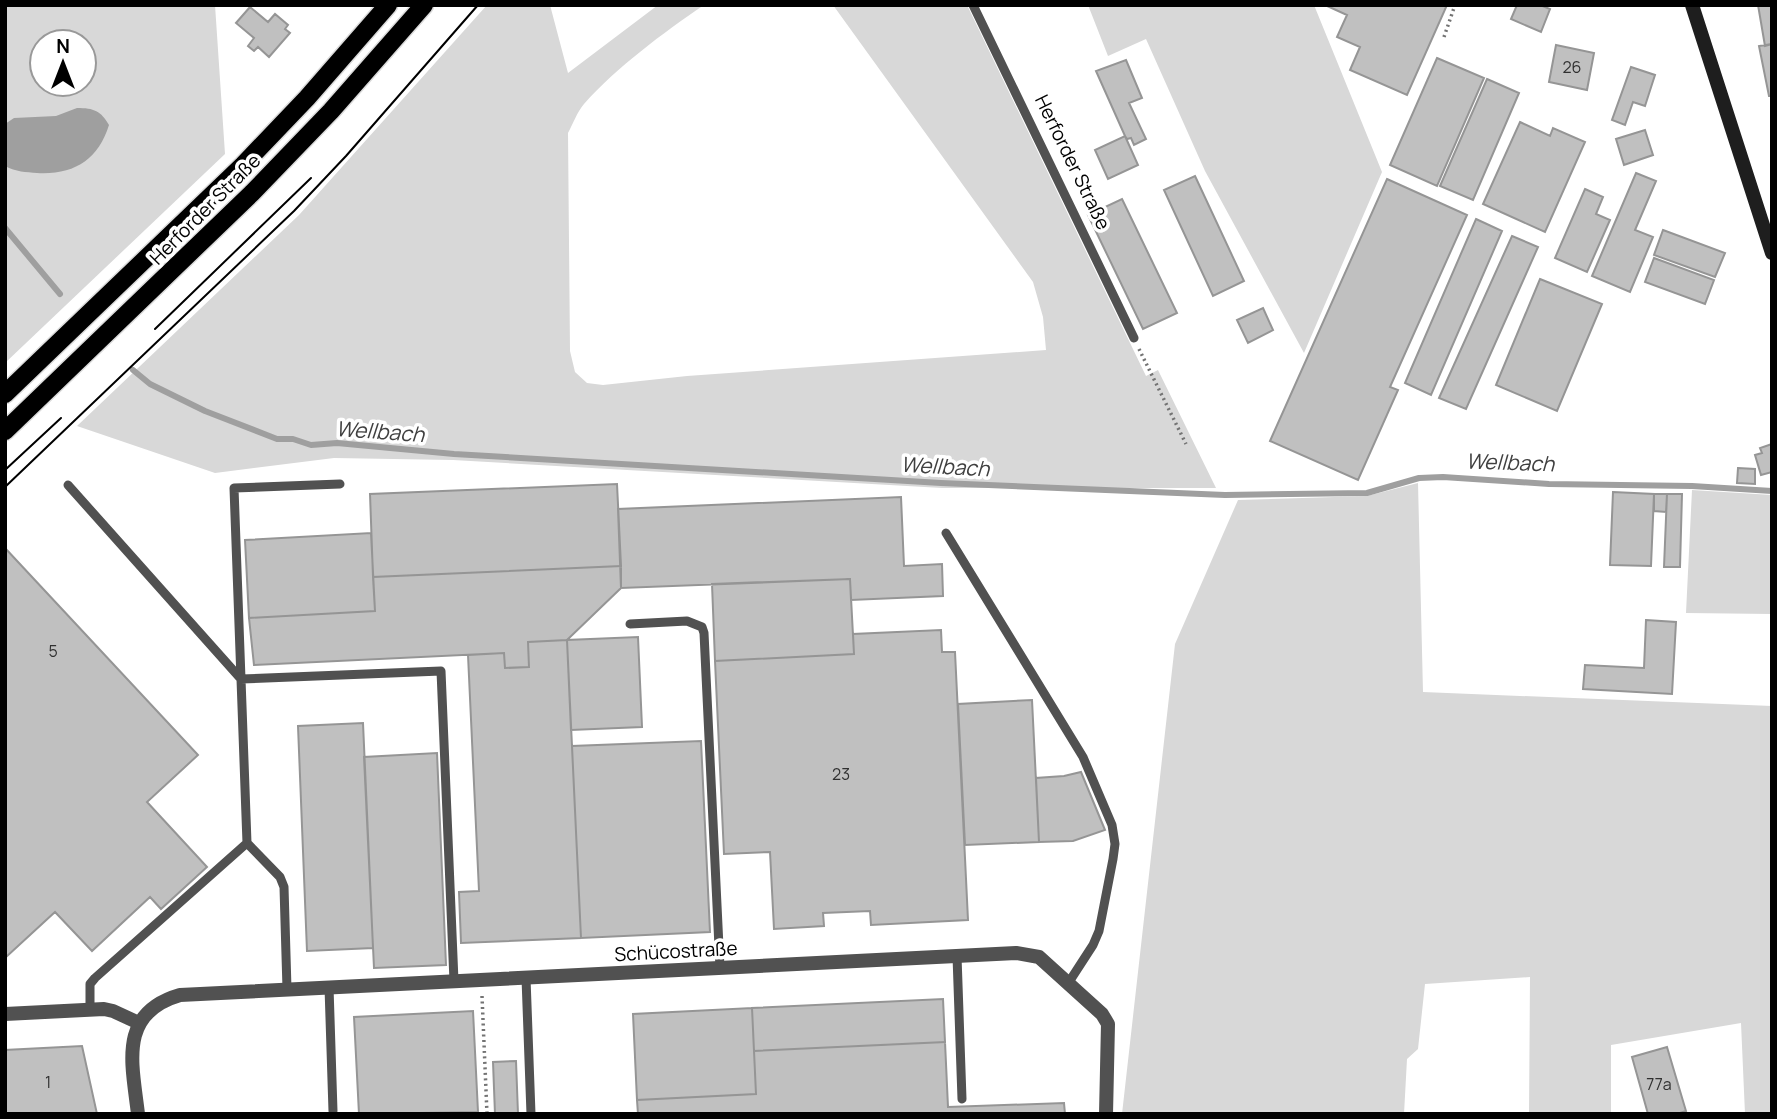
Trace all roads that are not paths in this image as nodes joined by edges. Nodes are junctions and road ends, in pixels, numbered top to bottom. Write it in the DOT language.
graph roads {
  1 [pos="388,5"];
  2 [pos="424,5"];
  3 [pos="973,5"];
  4 [pos="1692,5"];
  5 [pos="1772,253"];
  6 [pos="1134,338"];
  7 [pos="5,394"];
  8 [pos="5,431"];
  9 [pos="340,484"];
  10 [pos="68,485"];
  11 [pos="946,533"];
  12 [pos="630,624"];
  13 [pos="242,679"];
  14 [pos="247,843"];
  15 [pos="957,956"];
  16 [pos="720,968"];
  17 [pos="526,978"];
  18 [pos="454,981"];
  19 [pos="1069,982"];
  20 [pos="329,987"];
  21 [pos="287,989"];
  22 [pos="90,1010"];
  23 [pos="5,1014"];
  24 [pos="139,1023"];
  25 [pos="962,1099"];
  26 [pos="333,1111"];
  27 [pos="138,1114"];
  28 [pos="531,1114"];
  29 [pos="1106,1114"];
  1 -- 7 [label="main road, Herforder Straße"];
  2 -- 8 [label="main road, Herforder Straße"];
  3 -- 6 [label="lane, Herforder Straße"];
  4 -- 5 [label="main road"];
  9 -- 13 [label="lane"];
  10 -- 13 [label="lane"];
  11 -- 19 [label="lane"];
  12 -- 16 [label="lane"];
  13 -- 14 [label="lane"];
  13 -- 18 [label="lane"];
  14 -- 21 [label="lane"];
  14 -- 22 [label="lane"];
  15 -- 16 [label="street, Schücostraße"];
  15 -- 19 [label="street, Schücostraße"];
  15 -- 25 [label="lane"];
  16 -- 17 [label="street, Schücostraße"];
  17 -- 18 [label="street, Schücostraße"];
  17 -- 28 [label="lane"];
  18 -- 20 [label="street, Schücostraße"];
  19 -- 29 [label="street, Schücostraße"];
  20 -- 21 [label="street, Schücostraße"];
  20 -- 26 [label="lane"];
  21 -- 24 [label="street, Schücostraße"];
  22 -- 23 [label="street"];
  22 -- 24 [label="street"];
  24 -- 27 [label="street"];
}
